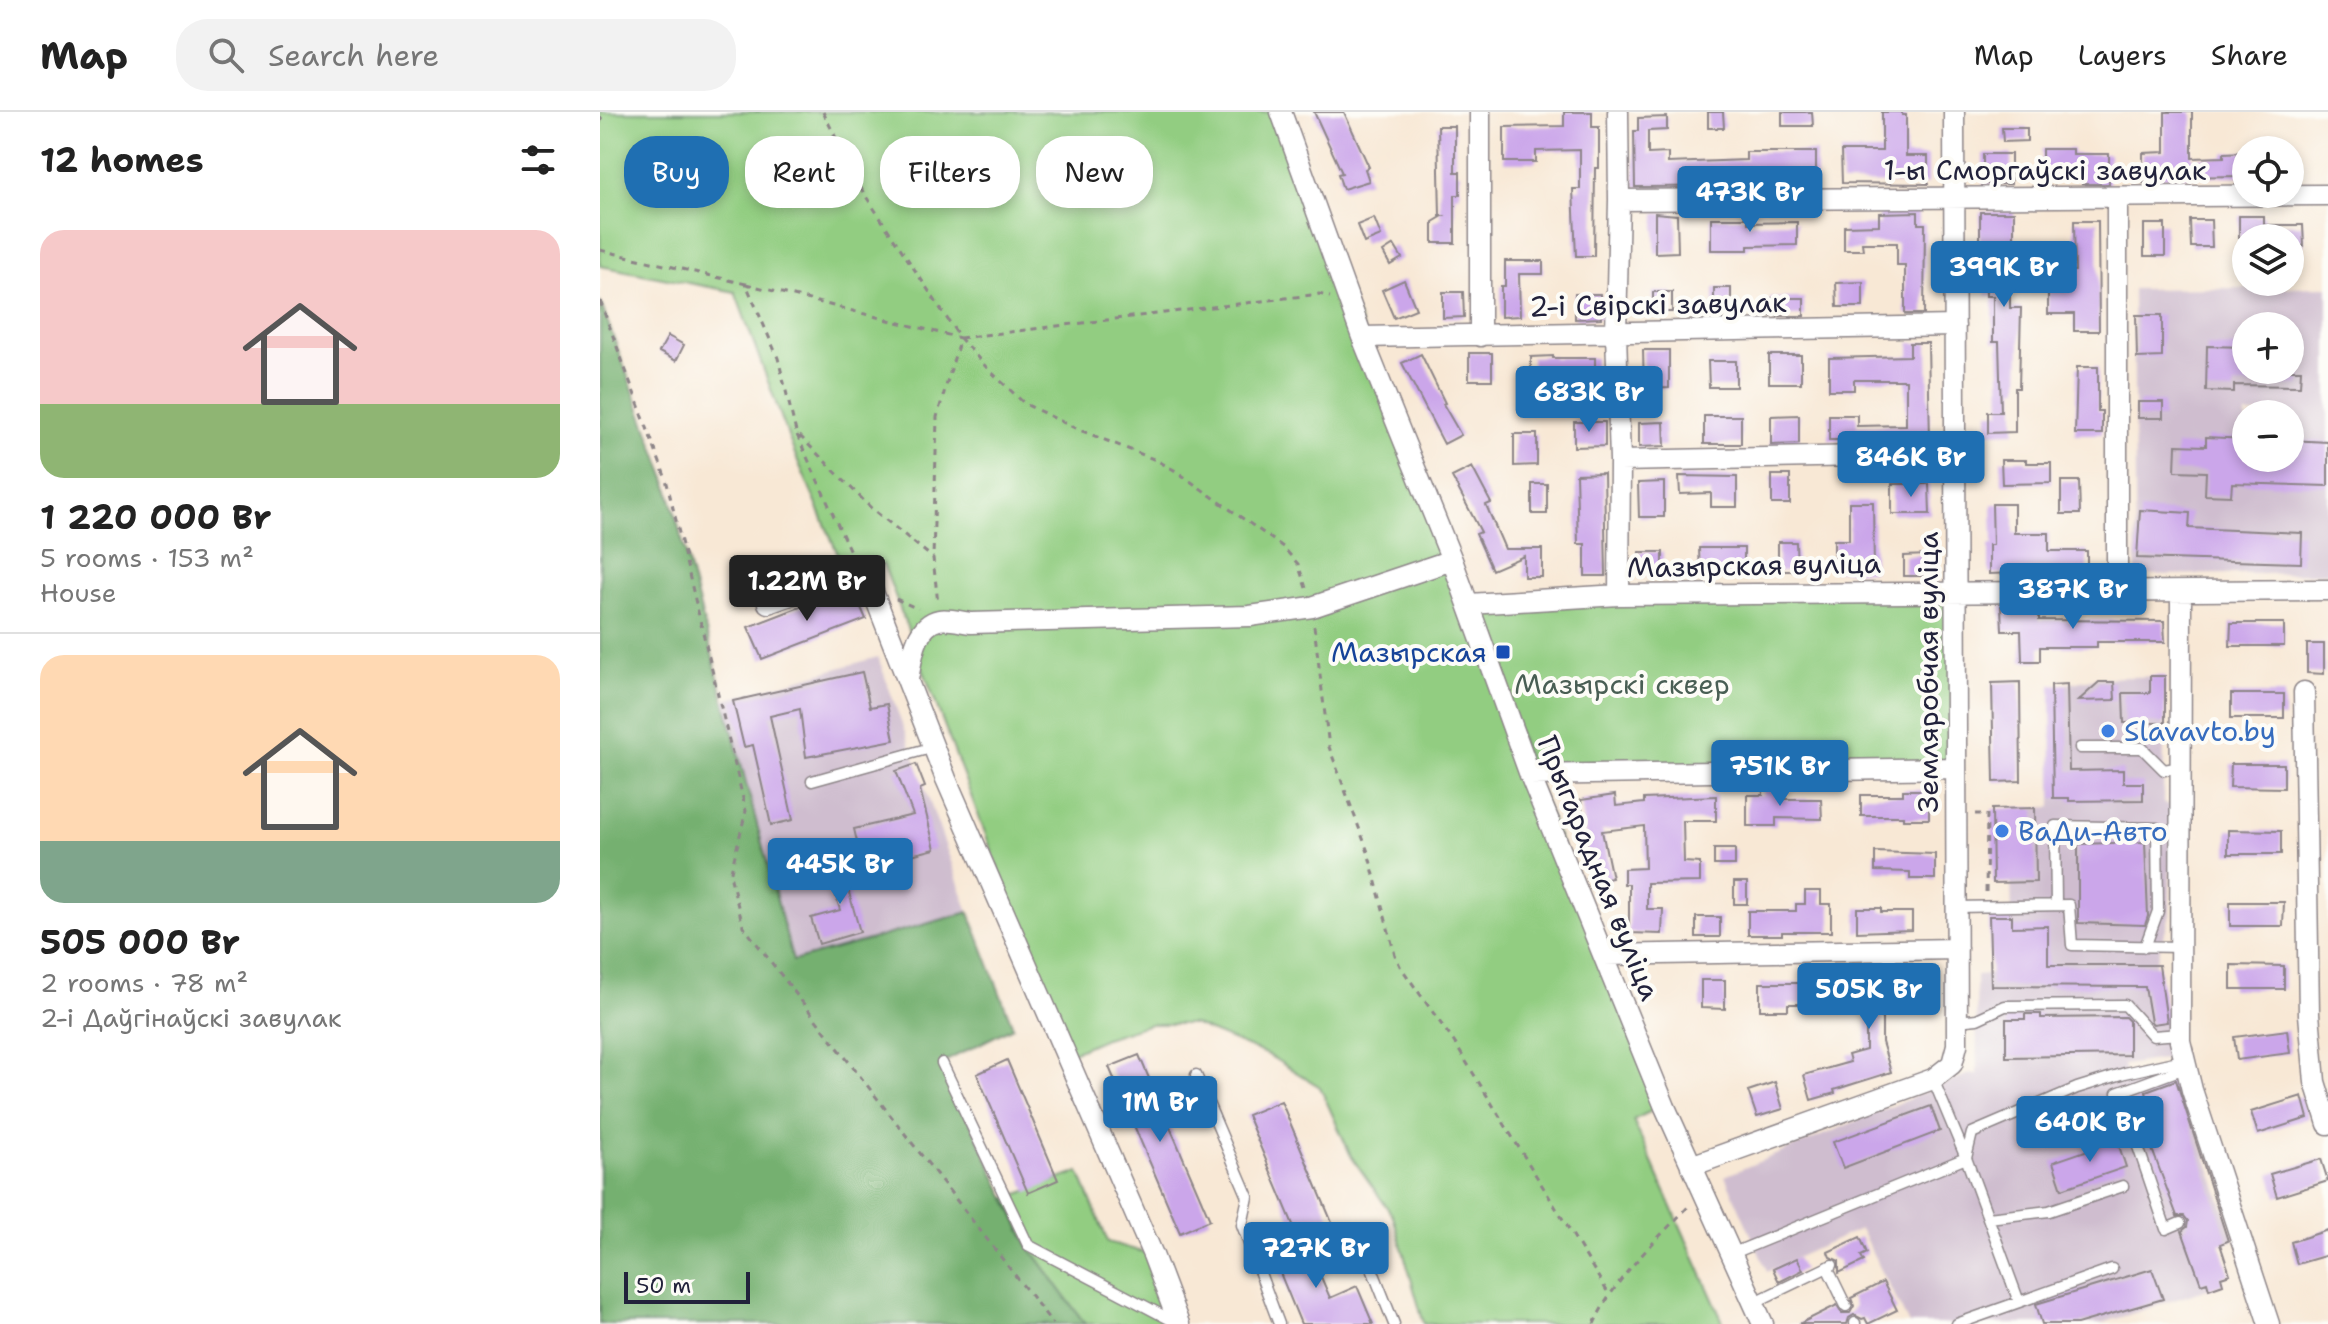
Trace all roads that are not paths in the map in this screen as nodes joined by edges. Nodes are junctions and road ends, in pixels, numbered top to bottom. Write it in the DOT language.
graph roads {
  1 [pos="1281,112"];
  2 [pos="1480,112"];
  3 [pos="1618,112"];
  4 [pos="1954,112"];
  5 [pos="2328,195"];
  6 [pos="1955,198"];
  7 [pos="2117,198"];
  8 [pos="1619,200"];
  9 [pos="1955,326"];
  10 [pos="1616,333"];
  11 [pos="1480,336"];
  12 [pos="1362,337"];
  13 [pos="1955,454"];
  14 [pos="1620,461"];
  15 [pos="1452,560"];
  16 [pos="2117,590"];
  17 [pos="2328,590"];
  18 [pos="1955,591"];
  19 [pos="2181,592"];
  20 [pos="1619,595"];
  21 [pos="768,603"];
  22 [pos="1469,604"];
  23 [pos="908,680"];
  24 [pos="2304,692"];
  25 [pos="934,747"];
  26 [pos="2080,748"];
  27 [pos="2181,767"];
  28 [pos="1956,768"];
  29 [pos="1530,775"];
  30 [pos="812,781"];
  31 [pos="2056,905"];
  32 [pos="1956,907"];
  33 [pos="2145,947"];
  34 [pos="2180,947"];
  35 [pos="1957,949"];
  36 [pos="1604,955"];
  37 [pos="2318,979"];
  38 [pos="1957,1021"];
  39 [pos="2180,1034"];
  40 [pos="942,1063"];
  41 [pos="2184,1064"];
  42 [pos="1196,1075"];
  43 [pos="1933,1079"];
  44 [pos="2328,1124"];
  45 [pos="1966,1158"];
  46 [pos="1691,1166"];
  47 [pos="2123,1186"];
  48 [pos="1988,1218"];
  49 [pos="2180,1223"];
  50 [pos="1363,1246"];
  51 [pos="1731,1254"];
  52 [pos="2112,1269"];
  53 [pos="2019,1302"];
  54 [pos="1753,1303"];
  55 [pos="1846,1306"];
  56 [pos="1179,1324"];
  57 [pos="1279,1324"];
  58 [pos="1394,1324"];
  59 [pos="1763,1324"];
  60 [pos="1957,1324"];
  61 [pos="2269,1324"];
  1 -- 12 [label="street, Прыгарадная вуліца"];
  2 -- 11 [label="street"];
  3 -- 8 [label="street"];
  4 -- 6 [label="street, Земляробчая вуліца"];
  5 -- 7 [label="street, 1-ы Сморгаўскі завулак"];
  6 -- 7 [label="street, 1-ы Сморгаўскі завулак"];
  6 -- 8 [label="street, 1-ы Сморгаўскі завулак"];
  6 -- 9 [label="street, Земляробчая вуліца"];
  7 -- 16 [label="street"];
  8 -- 10 [label="street"];
  9 -- 10 [label="street, 2-і Свірскі завулак"];
  9 -- 13 [label="street, Земляробчая вуліца"];
  10 -- 11 [label="street, 2-і Свірскі завулак"];
  10 -- 14 [label="street"];
  11 -- 12 [label="street, 2-і Свірскі завулак"];
  12 -- 15 [label="street, Прыгарадная вуліца"];
  13 -- 14 [label="street"];
  13 -- 18 [label="street, Земляробчая вуліца"];
  14 -- 20 [label="street"];
  15 -- 22 [label="street, Прыгарадная вуліца"];
  15 -- 23 [label="street"];
  16 -- 18 [label="street, Мазырская вуліца"];
  16 -- 19 [label="street, Мазырская вуліца"];
  17 -- 19 [label="street, Мазырская вуліца"];
  18 -- 20 [label="street, Мазырская вуліца"];
  18 -- 28 [label="street, Земляробчая вуліца"];
  19 -- 27 [label="street"];
  20 -- 22 [label="street, Мазырская вуліца"];
  21 -- 23 [label="street"];
  22 -- 29 [label="street, Прыгарадная вуліца"];
  23 -- 25 [label="street"];
  24 -- 37 [label="street"];
  25 -- 30 [label="lane"];
  25 -- 56 [label="street"];
  26 -- 27 [label="lane"];
  27 -- 34 [label="street"];
  28 -- 29 [label="street"];
  28 -- 32 [label="street, Земляробчая вуліца"];
  29 -- 36 [label="street, Прыгарадная вуліца"];
  31 -- 32 [label="lane"];
  31 -- 33 [label="lane"];
  31 -- 33 [label="lane"];
  32 -- 35 [label="street, Земляробчая вуліца"];
  33 -- 34 [label="lane"];
  34 -- 39 [label="street"];
  35 -- 36 [label="street"];
  35 -- 38 [label="street, Земляробчая вуліца"];
  36 -- 46 [label="street, Прыгарадная вуліца"];
  37 -- 44 [label="street"];
  38 -- 39 [label="lane"];
  38 -- 43 [label="street, Земляробчая вуліца"];
  39 -- 41 [label="street"];
  40 -- 56 [label="lane"];
  41 -- 45 [label="lane"];
  41 -- 49 [label="lane"];
  41 -- 61 [label="street"];
  42 -- 57 [label="lane"];
  43 -- 45 [label="lane"];
  43 -- 46 [label="street"];
  45 -- 48 [label="lane"];
  45 -- 51 [label="lane"];
  46 -- 51 [label="street, Прыгарадная вуліца"];
  47 -- 48 [label="lane"];
  48 -- 53 [label="lane"];
  50 -- 58 [label="lane"];
  51 -- 54 [label="street, Прыгарадная вуліца"];
  52 -- 53 [label="lane"];
  53 -- 60 [label="lane"];
  54 -- 55 [label="lane"];
  54 -- 59 [label="street, Прыгарадная вуліца"];
}
